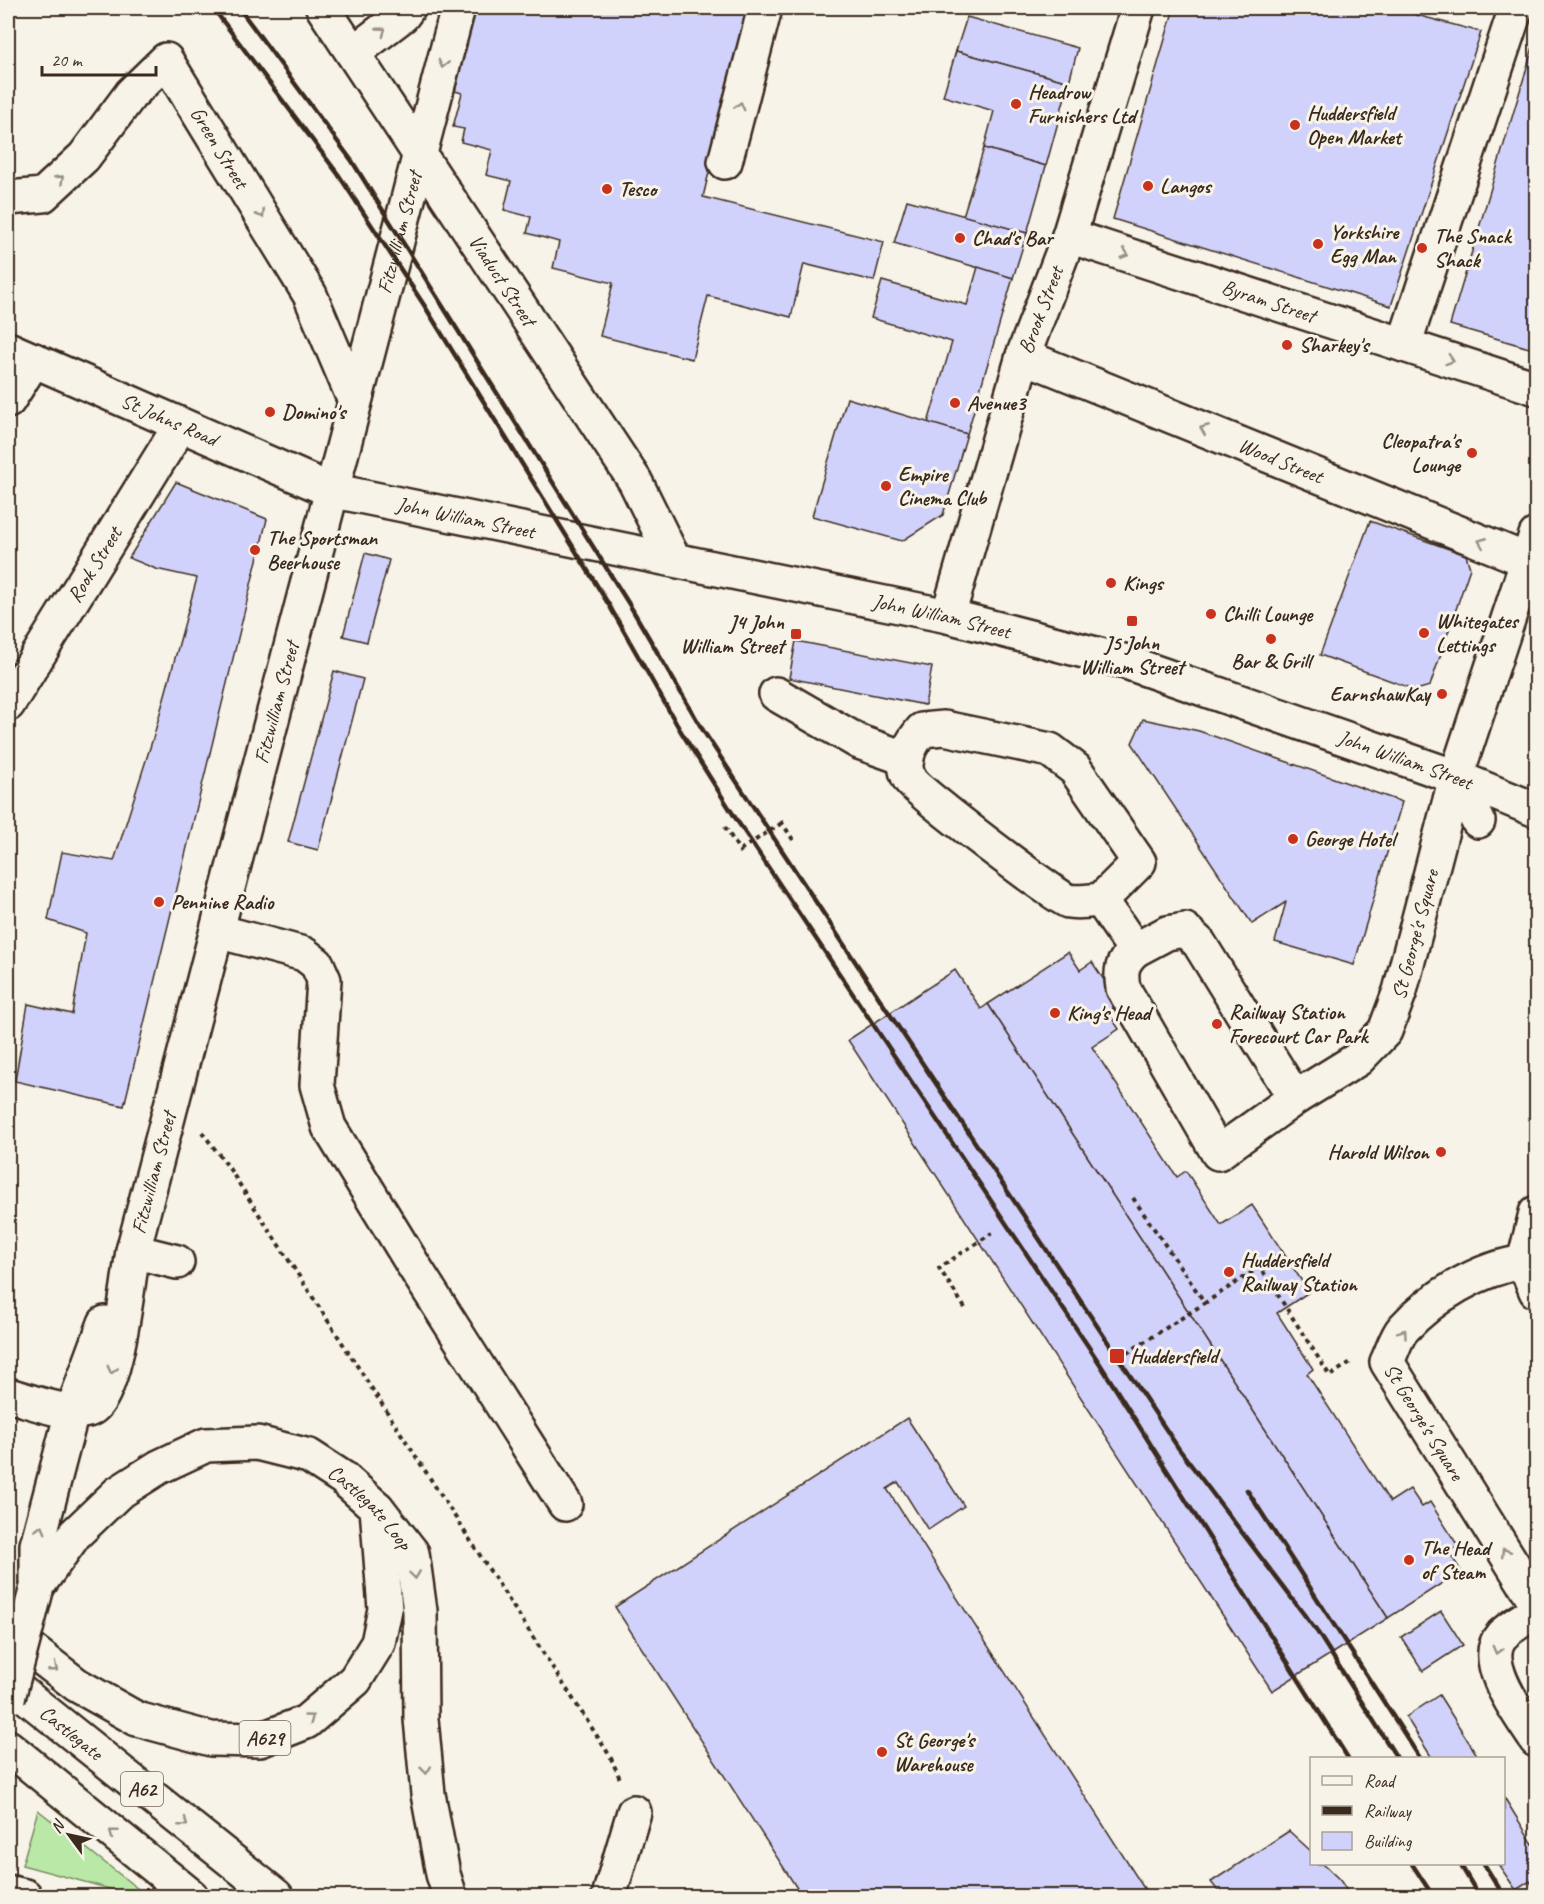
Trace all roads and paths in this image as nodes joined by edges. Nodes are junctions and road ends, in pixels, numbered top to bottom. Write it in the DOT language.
graph roads {
  1 [pos="323,8"];
  2 [pos="408,8"];
  3 [pos="458,8"];
  4 [pos="765,8"];
  5 [pos="1138,8"];
  6 [pos="1516,8"];
  7 [pos="1526,8"];
  8 [pos="1536,10"];
  9 [pos="353,53"];
  10 [pos="420,156"];
  11 [pos="725,162"];
  12 [pos="8,198"];
  13 [pos="1069,236"];
  14 [pos="1404,345"];
  15 [pos="21,354"];
  16 [pos="1023,356"];
  17 [pos="1536,388"];
  18 [pos="354,399"];
  19 [pos="8,401"];
  20 [pos="180,426"];
  21 [pos="330,490"];
  22 [pos="1534,553"];
  23 [pos="673,558"];
  24 [pos="948,616"];
  25 [pos="776,694"];
  26 [pos="8,704"];
  27 [pos="907,759"];
  28 [pos="1456,777"];
  29 [pos="1536,810"];
  30 [pos="1478,821"];
  31 [pos="725,827"];
  32 [pos="795,843"];
  33 [pos="1101,900"];
  34 [pos="217,931"];
  35 [pos="1136,950"];
  36 [pos="1295,1098"];
  37 [pos="227,1165"];
  38 [pos="1133,1198"];
  39 [pos="1536,1213"];
  40 [pos="992,1233"];
  41 [pos="132,1251"];
  42 [pos="1283,1251"];
  43 [pos="177,1262"];
  44 [pos="1524,1262"];
  45 [pos="1260,1267"];
  46 [pos="1536,1291"];
  47 [pos="1205,1303"];
  48 [pos="965,1308"];
  49 [pos="1127,1353"];
  50 [pos="1387,1362"];
  51 [pos="8,1395"];
  52 [pos="72,1412"];
  53 [pos="565,1503"];
  54 [pos="377,1508"];
  55 [pos="37,1587"];
  56 [pos="1536,1602"];
  57 [pos="1536,1611"];
  58 [pos="8,1632"];
  59 [pos="8,1682"];
  60 [pos="8,1698"];
  61 [pos="1536,1740"];
  62 [pos="8,1747"];
  63 [pos="634,1812"];
  64 [pos="8,1892"];
  65 [pos="25,1896"];
  66 [pos="191,1896"];
  67 [pos="276,1896"];
  68 [pos="450,1896"];
  69 [pos="609,1896"];
  1 -- 9 [label="main road, Viaduct Street"];
  9 -- 2 [label="main road, one-way"];
  3 -- 10 [label="main road, Fitzwilliam Street, one-way"];
  11 -- 4 [label="main road, one-way"];
  5 -- 13 [label="main road, Brook Street"];
  6 -- 14 [label="main road"];
  7 -- 8 [label="main road"];
  9 -- 10 [label="main road, Viaduct Street"];
  10 -- 18 [label="main road, Fitzwilliam Street"];
  10 -- 23 [label="main road, Viaduct Street"];
  12 -- 18 [label="main road, Green Street, one-way"];
  13 -- 14 [label="main road, Byram Street, one-way"];
  13 -- 16 [label="main road, Brook Street"];
  14 -- 17 [label="main road, Byram Street, one-way"];
  15 -- 19 [label="main road"];
  15 -- 20 [label="main road, St Johns Road"];
  22 -- 16 [label="main road, Wood Street, one-way"];
  16 -- 24 [label="main road, Brook Street"];
  18 -- 21 [label="main road, Fitzwilliam Street"];
  20 -- 21 [label="main road, St Johns Road"];
  20 -- 26 [label="main road, Rook Street"];
  21 -- 23 [label="main road, John William Street"];
  21 -- 34 [label="main road, Fitzwilliam Street"];
  22 -- 28 [label="main road, St George's Square"];
  23 -- 24 [label="main road, John William Street"];
  24 -- 28 [label="main road, John William Street"];
  25 -- 27 [label="main road"];
  27 -- 33 [label="main road"];
  27 -- 33 [label="main road"];
  28 -- 29 [label="main road, John William Street"];
  28 -- 30 [label="main road"];
  28 -- 36 [label="main road, St George's Square"];
  31 -- 32 [label="path, bridge"];
  33 -- 35 [label="main road"];
  34 -- 41 [label="main road, Fitzwilliam Street"];
  34 -- 53 [label="main road"];
  35 -- 36 [label="main road"];
  35 -- 36 [label="main road, St George's Square"];
  37 -- 63 [label="path"];
  38 -- 47 [label="path"];
  39 -- 44 [label="main road"];
  40 -- 48 [label="path"];
  41 -- 43 [label="main road"];
  41 -- 52 [label="main road, Fitzwilliam Street"];
  42 -- 45 [label="path"];
  44 -- 46 [label="main road"];
  50 -- 44 [label="main road, St George's Square, one-way"];
  45 -- 47 [label="path"];
  45 -- 50 [label="path"];
  47 -- 49 [label="path"];
  56 -- 50 [label="main road, St George's Square, one-way"];
  51 -- 52 [label="main road"];
  55 -- 52 [label="main road, Fitzwilliam Street, one-way"];
  54 -- 55 [label="main road, Castlegate Loop"];
  58 -- 54 [label="main road, A629, one-way"];
  54 -- 68 [label="main road, Castlegate Loop, one-way"];
  55 -- 60 [label="main road, bridge"];
  57 -- 61 [label="main road, one-way"];
  59 -- 67 [label="main road, Castlegate / A62, one-way"];
  66 -- 62 [label="main road, A62, one-way"];
  63 -- 69 [label="main road"];
  64 -- 65 [label="main road"];
}
